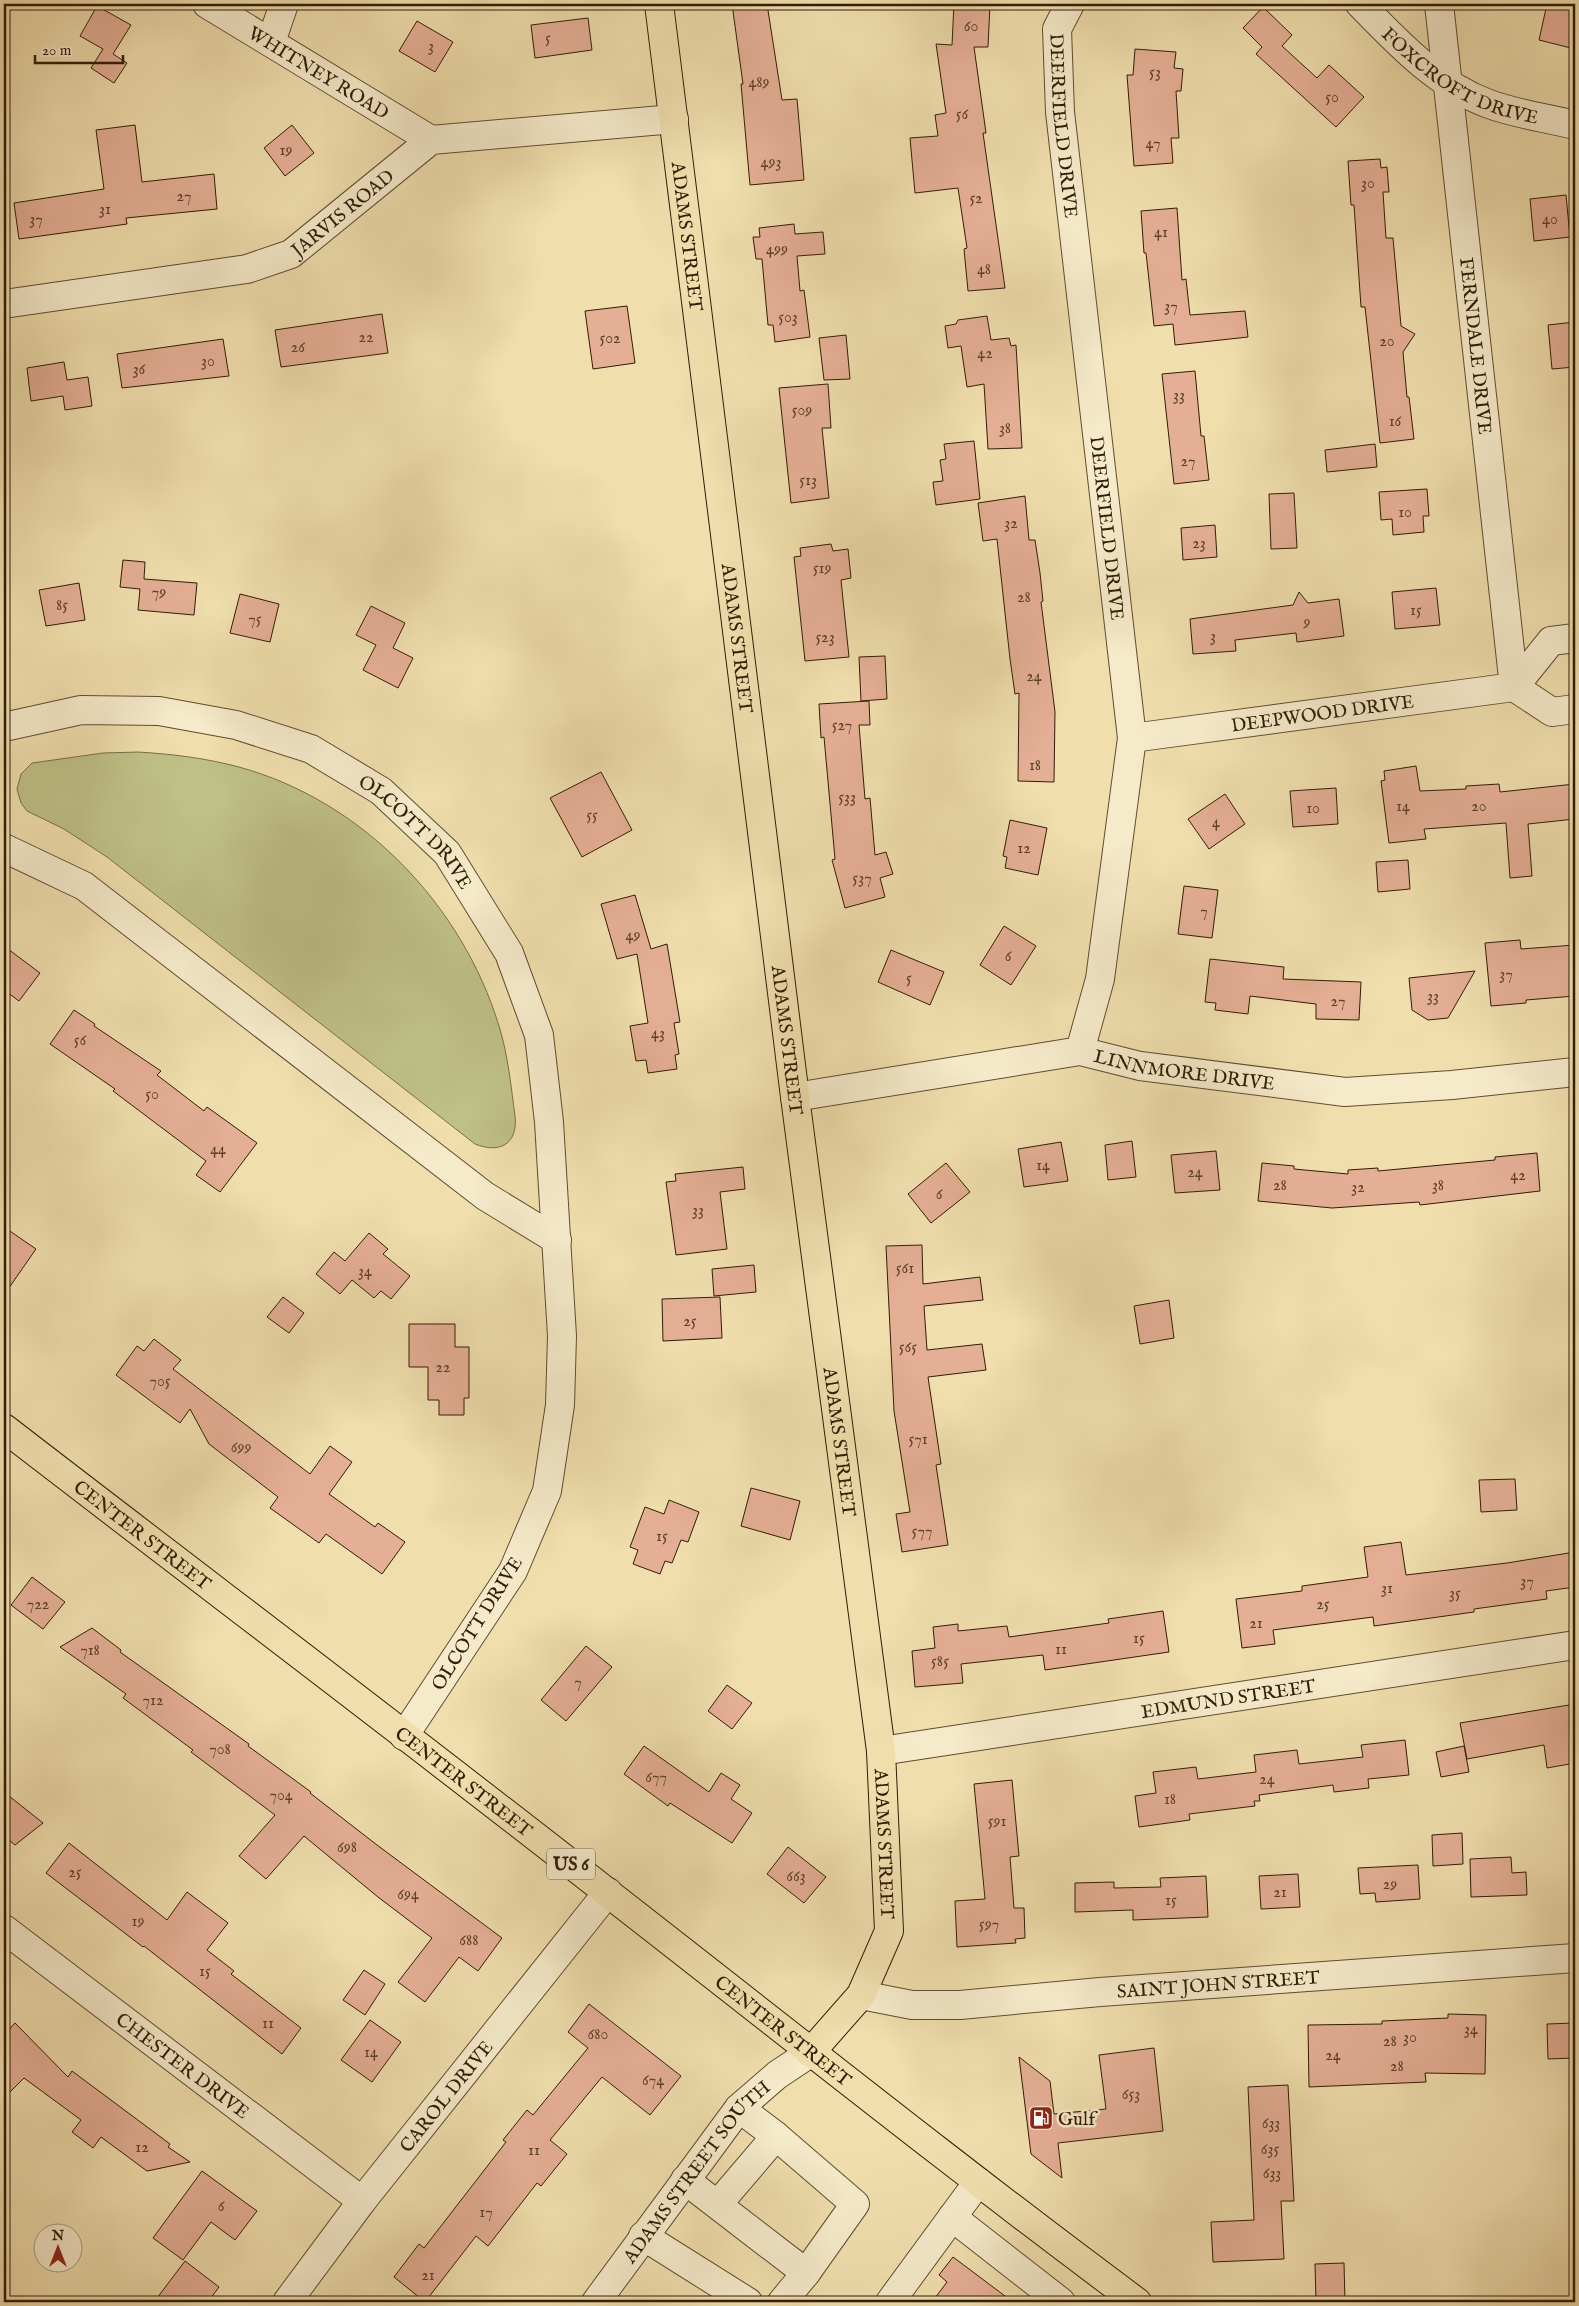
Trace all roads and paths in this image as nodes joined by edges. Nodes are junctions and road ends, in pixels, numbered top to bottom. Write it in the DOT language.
graph roads {
  1 [pos="207,4"];
  2 [pos="284,4"];
  3 [pos="659,4"];
  4 [pos="1070,4"];
  5 [pos="1360,4"];
  6 [pos="1439,4"];
  7 [pos="271,42"];
  8 [pos="1447,82"];
  9 [pos="674,119"];
  10 [pos="1575,125"];
  11 [pos="431,140"];
  12 [pos="4,304"];
  13 [pos="1575,638"];
  14 [pos="1514,687"];
  15 [pos="1575,709"];
  16 [pos="4,727"];
  17 [pos="1132,738"];
  18 [pos="4,848"];
  19 [pos="1080,1052"];
  20 [pos="1575,1072"];
  21 [pos="795,1097"];
  22 [pos="557,1240"];
  23 [pos="4,1428"];
  24 [pos="1575,1645"];
  25 [pos="404,1736"];
  26 [pos="881,1751"];
  27 [pos="608,1892"];
  28 [pos="4,1929"];
  29 [pos="1575,1958"];
  30 [pos="861,1995"];
  31 [pos="810,2053"];
  32 [pos="739,2108"];
  33 [pos="776,2136"];
  34 [pos="685,2180"];
  35 [pos="978,2182"];
  36 [pos="362,2201"];
  37 [pos="718,2204"];
  38 [pos="952,2217"];
  39 [pos="643,2236"];
  40 [pos="806,2273"];
  41 [pos="287,2302"];
  42 [pos="596,2302"];
  43 [pos="748,2302"];
  44 [pos="782,2302"];
  45 [pos="890,2302"];
  46 [pos="1061,2302"];
  47 [pos="1137,2302"];
  1 -- 7 [label="street, WHITNEY ROAD"];
  2 -- 7 [label="street"];
  3 -- 9 [label="main road, ADAMS STREET"];
  4 -- 17 [label="street, DEERFIELD DRIVE"];
  5 -- 8 [label="street, FOXCROFT DRIVE"];
  6 -- 8 [label="street, FERNDALE DRIVE"];
  7 -- 11 [label="street, WHITNEY ROAD"];
  8 -- 10 [label="street, FOXCROFT DRIVE"];
  8 -- 14 [label="street, FERNDALE DRIVE"];
  9 -- 11 [label="street"];
  9 -- 21 [label="main road, ADAMS STREET"];
  11 -- 12 [label="street, JARVIS ROAD"];
  13 -- 14 [label="street"];
  14 -- 15 [label="street"];
  14 -- 17 [label="street, DEEPWOOD DRIVE"];
  16 -- 22 [label="street, OLCOTT DRIVE"];
  17 -- 19 [label="street, DEERFIELD DRIVE"];
  18 -- 22 [label="street"];
  19 -- 20 [label="street, LINNMORE DRIVE"];
  19 -- 21 [label="street, LINNMORE DRIVE"];
  21 -- 26 [label="main road, ADAMS STREET"];
  22 -- 25 [label="street, OLCOTT DRIVE"];
  23 -- 25 [label="main road, CENTER STREET / US 6"];
  24 -- 26 [label="street, EDMUND STREET"];
  25 -- 27 [label="main road, CENTER STREET / US 6"];
  26 -- 30 [label="main road, ADAMS STREET"];
  27 -- 31 [label="main road, CENTER STREET / US 6"];
  27 -- 36 [label="street, CAROL DRIVE"];
  28 -- 36 [label="street, CHESTER DRIVE"];
  29 -- 30 [label="street, SAINT JOHN STREET"];
  30 -- 31 [label="main road, ADAMS STREET"];
  31 -- 32 [label="street, ADAMS STREET SOUTH"];
  31 -- 35 [label="main road, CENTER STREET / US 6"];
  32 -- 33 [label="street"];
  32 -- 34 [label="street, ADAMS STREET SOUTH"];
  33 -- 37 [label="street"];
  33 -- 40 [label="street"];
  34 -- 37 [label="street"];
  34 -- 39 [label="street, ADAMS STREET SOUTH"];
  35 -- 38 [label="street"];
  35 -- 47 [label="main road, CENTER STREET / US 6"];
  36 -- 41 [label="street, CAROL DRIVE"];
  37 -- 40 [label="street"];
  38 -- 45 [label="street"];
  38 -- 46 [label="street"];
  39 -- 42 [label="street, ADAMS STREET SOUTH"];
  39 -- 43 [label="street"];
  40 -- 44 [label="street"];
}
